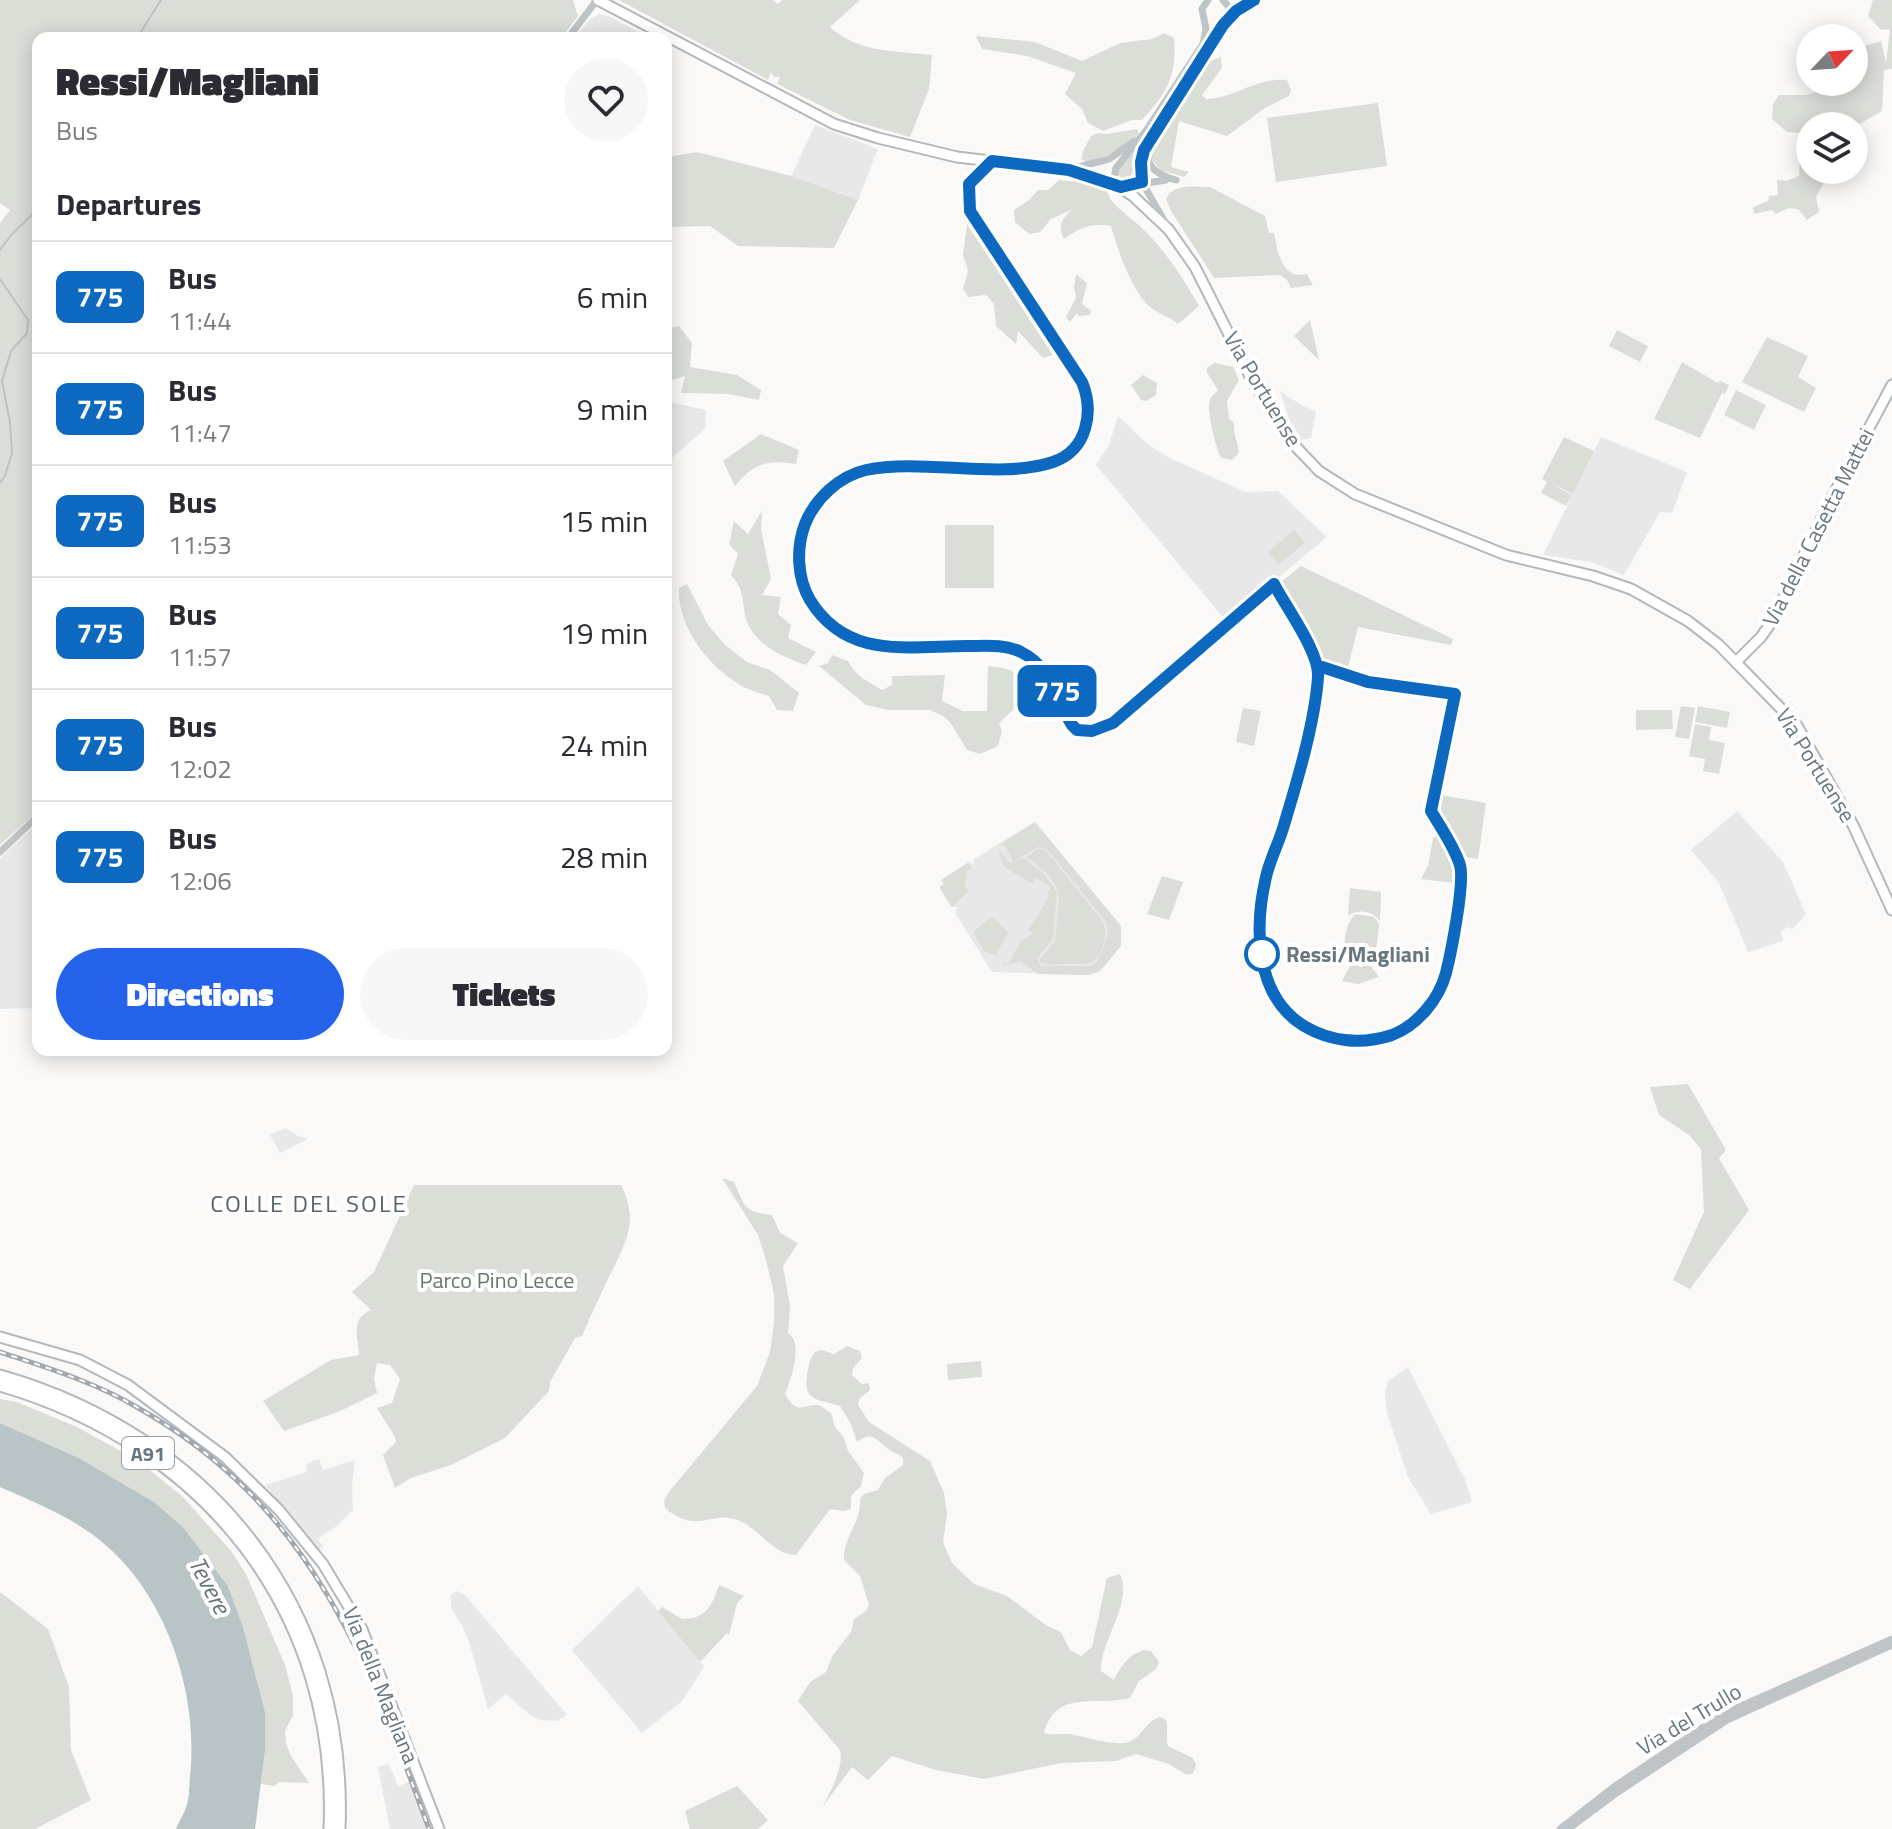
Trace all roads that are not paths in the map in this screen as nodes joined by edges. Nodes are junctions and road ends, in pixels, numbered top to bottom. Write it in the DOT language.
graph roads {
  1 [pos="597,0"];
  2 [pos="1208,0"];
  3 [pos="1223,0"];
  4 [pos="1254,0"];
  5 [pos="1229,18"];
  6 [pos="1204,21"];
  7 [pos="1223,25"];
  8 [pos="573,32"];
  9 [pos="658,32"];
  10 [pos="672,39"];
  11 [pos="1146,131"];
  12 [pos="1150,142"];
  13 [pos="1069,170"];
  14 [pos="1142,182"];
  15 [pos="1117,185"];
  16 [pos="1169,230"];
  17 [pos="1892,385"];
  18 [pos="1736,662"];
  19 [pos="32,822"];
  20 [pos="0,852"];
  21 [pos="1892,910"];
  22 [pos="0,1337"];
  23 [pos="0,1376"];
  24 [pos="0,1385"];
  25 [pos="265,1569"];
  26 [pos="1892,1639"];
  27 [pos="1892,1645"];
  28 [pos="333,1763"];
  29 [pos="330,1829"];
  30 [pos="339,1829"];
  31 [pos="439,1829"];
  32 [pos="1560,1829"];
  33 [pos="1568,1829"];
  1 -- 8 [label="street"];
  1 -- 9 [label="main road, Via Portuense"];
  2 -- 6 [label="street"];
  3 -- 5 [label="street"];
  4 -- 5 [label="street"];
  5 -- 7 [label="street"];
  6 -- 7 [label="street"];
  6 -- 11 [label="street"];
  7 -- 12 [label="street"];
  10 -- 13 [label="main road, Via Portuense"];
  11 -- 13 [label="street"];
  11 -- 15 [label="street"];
  12 -- 14 [label="street"];
  12 -- 14 [label="street"];
  13 -- 15 [label="main road, Via Portuense"];
  14 -- 15 [label="street"];
  14 -- 16 [label="street"];
  15 -- 16 [label="main road, Via Portuense"];
  16 -- 18 [label="main road, Via Portuense"];
  17 -- 18 [label="main road, Via della Casetta Mattei"];
  18 -- 21 [label="main road, Via Portuense"];
  19 -- 20 [label="street"];
  22 -- 31 [label="main road, Via della Magliana"];
  23 -- 25 [label="highway, A91"];
  24 -- 25 [label="highway, A91"];
  25 -- 28 [label="highway, A91"];
  26 -- 32 [label="street, Via del Trullo"];
  27 -- 33 [label="street, Via del Trullo"];
  28 -- 29 [label="highway, A91"];
  28 -- 30 [label="highway, A91"];
}
